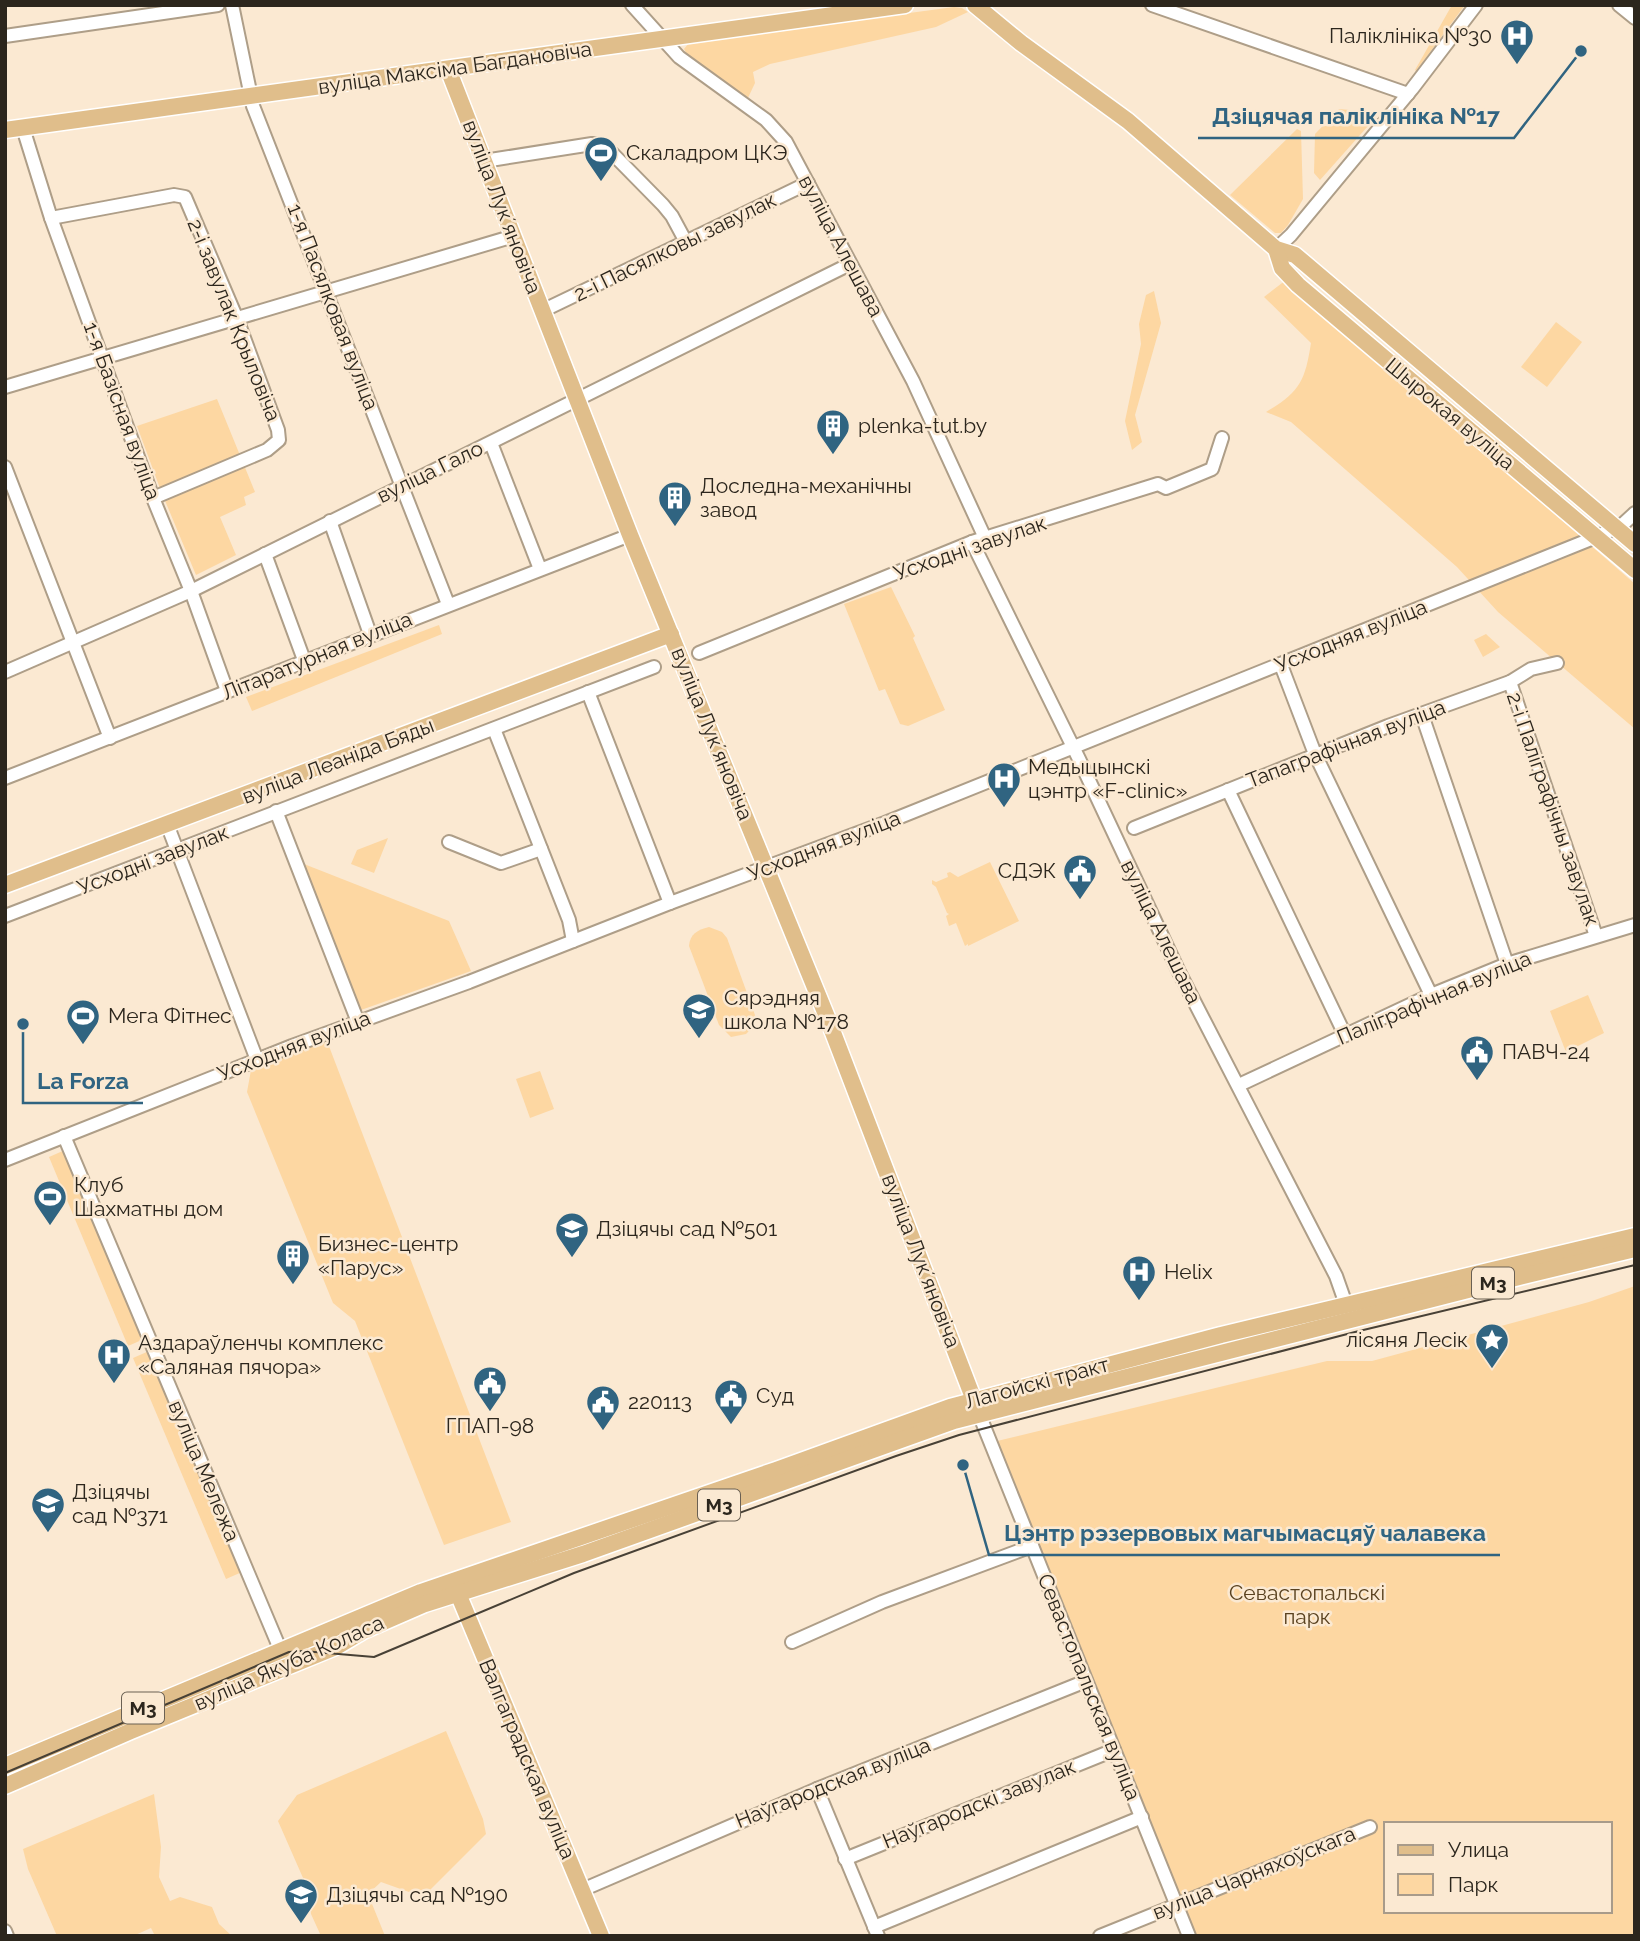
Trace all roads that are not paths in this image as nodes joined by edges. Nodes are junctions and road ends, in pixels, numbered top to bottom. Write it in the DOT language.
graph roads {
  1 [pos="218,5"];
  2 [pos="232,5"];
  3 [pos="632,5"];
  4 [pos="905,5"];
  5 [pos="975,5"];
  6 [pos="988,5"];
  7 [pos="1152,5"];
  8 [pos="1476,5"];
  9 [pos="1619,5"];
  10 [pos="1635,18"];
  11 [pos="1004,30"];
  12 [pos="5,36"];
  13 [pos="662,39"];
  14 [pos="448,69"];
  15 [pos="1408,94"];
  16 [pos="251,96"];
  17 [pos="23,128"];
  18 [pos="5,130"];
  19 [pos="484,161"];
  20 [pos="808,183"];
  21 [pos="51,218"];
  22 [pos="514,236"];
  23 [pos="686,242"];
  24 [pos="1276,248"];
  25 [pos="850,264"];
  26 [pos="325,292"];
  27 [pos="542,311"];
  28 [pos="237,319"];
  29 [pos="103,357"];
  30 [pos="5,387"];
  31 [pos="578,398"];
  32 [pos="1222,438"];
  33 [pos="491,443"];
  34 [pos="5,467"];
  35 [pos="404,484"];
  36 [pos="153,498"];
  37 [pos="1635,513"];
  38 [pos="330,522"];
  39 [pos="1617,528"];
  40 [pos="630,535"];
  41 [pos="1596,537"];
  42 [pos="979,540"];
  43 [pos="1635,544"];
  44 [pos="265,554"];
  45 [pos="540,569"];
  46 [pos="1635,570"];
  47 [pos="191,591"];
  48 [pos="448,604"];
  49 [pos="370,634"];
  50 [pos="671,634"];
  51 [pos="72,643"];
  52 [pos="699,653"];
  53 [pos="304,660"];
  54 [pos="1558,663"];
  55 [pos="1281,665"];
  56 [pos="654,667"];
  57 [pos="5,672"];
  58 [pos="1510,682"];
  59 [pos="227,691"];
  60 [pos="588,692"];
  61 [pos="1422,715"];
  62 [pos="494,729"];
  63 [pos="110,738"];
  64 [pos="1073,747"];
  65 [pos="1315,754"];
  66 [pos="5,778"];
  67 [pos="1228,790"];
  68 [pos="276,811"];
  69 [pos="167,824"];
  70 [pos="1134,828"];
  71 [pos="449,842"];
  72 [pos="541,849"];
  73 [pos="178,852"];
  74 [pos="767,869"];
  75 [pos="5,885"];
  76 [pos="670,903"];
  77 [pos="5,916"];
  78 [pos="1635,925"];
  79 [pos="1596,936"];
  80 [pos="573,941"];
  81 [pos="1507,964"];
  82 [pos="1431,995"];
  83 [pos="358,1022"];
  84 [pos="1345,1035"];
  85 [pos="257,1060"];
  86 [pos="1239,1085"];
  87 [pos="64,1136"];
  88 [pos="5,1160"];
  89 [pos="1635,1236"];
  90 [pos="1635,1250"];
  91 [pos="1349,1312"];
  92 [pos="976,1407"];
  93 [pos="1032,1546"];
  94 [pos="456,1587"];
  95 [pos="792,1642"];
  96 [pos="280,1650"];
  97 [pos="288,1668"];
  98 [pos="1086,1682"];
  99 [pos="1114,1750"];
  100 [pos="5,1766"];
  101 [pos="5,1786"];
  102 [pos="817,1789"];
  103 [pos="1142,1817"];
  104 [pos="1370,1827"];
  105 [pos="845,1858"];
  106 [pos="582,1890"];
  107 [pos="1177,1905"];
  108 [pos="876,1931"];
  109 [pos="601,1936"];
  110 [pos="1100,1936"];
  111 [pos="1189,1936"];
  1 -- 12 [label="street"];
  2 -- 16 [label="street, 1-я Пасялковая вуліца"];
  3 -- 13 [label="street, вуліца Алешава"];
  4 -- 13 [label="main road, вуліца Максіма Багдановіча"];
  5 -- 11 [label="main road, Шырокая вуліца"];
  6 -- 11 [label="main road"];
  7 -- 15 [label="street"];
  8 -- 15 [label="street"];
  9 -- 10 [label="street"];
  11 -- 24 [label="main road, Шырокая вуліца"];
  13 -- 14 [label="main road, вуліца Максіма Багдановіча"];
  13 -- 20 [label="street, вуліца Алешава"];
  14 -- 16 [label="main road, вуліца Максіма Багдановіча"];
  14 -- 19 [label="main road, вуліца Лукʼяновіча"];
  15 -- 24 [label="street"];
  16 -- 17 [label="main road, вуліца Максіма Багдановіча"];
  16 -- 26 [label="street, 1-я Пасялковая вуліца"];
  17 -- 18 [label="main road, вуліца Максіма Багдановіча"];
  17 -- 21 [label="street, 1-я Базісная вуліца"];
  19 -- 22 [label="main road, вуліца Лукʼяновіча"];
  19 -- 23 [label="street"];
  20 -- 23 [label="street, 2-і Пасялковы завулак"];
  20 -- 25 [label="street, вуліца Алешава"];
  21 -- 28 [label="street, 2-і завулак Крыловіча"];
  21 -- 29 [label="street, 1-я Базісная вуліца"];
  22 -- 26 [label="street"];
  22 -- 27 [label="main road, вуліца Лукʼяновіча"];
  23 -- 27 [label="street, 2-і Пасялковы завулак"];
  24 -- 39 [label="main road, Шырокая вуліца"];
  24 -- 41 [label="main road, Шырокая вуліца"];
  25 -- 31 [label="street, вуліца Гало"];
  25 -- 42 [label="street, вуліца Алешава"];
  26 -- 28 [label="street"];
  26 -- 35 [label="street, 1-я Пасялковая вуліца"];
  27 -- 31 [label="main road, вуліца Лукʼяновіча"];
  28 -- 29 [label="street"];
  28 -- 36 [label="street, 2-і завулак Крыловіча"];
  29 -- 30 [label="street"];
  29 -- 36 [label="street, 1-я Базісная вуліца"];
  31 -- 33 [label="street, вуліца Гало"];
  31 -- 40 [label="main road, вуліца Лукʼяновіча"];
  32 -- 42 [label="street, Усходні завулак"];
  33 -- 35 [label="street, вуліца Гало"];
  33 -- 45 [label="street"];
  34 -- 51 [label="street"];
  35 -- 38 [label="street, вуліца Гало"];
  35 -- 48 [label="street, 1-я Пасялковая вуліца"];
  36 -- 47 [label="street, 1-я Базісная вуліца"];
  37 -- 39 [label="street, Усходняя вуліца"];
  38 -- 44 [label="street, вуліца Гало"];
  38 -- 49 [label="street"];
  39 -- 41 [label="street, Усходняя вуліца"];
  39 -- 43 [label="main road, Шырокая вуліца"];
  40 -- 45 [label="street, Літаратурная вуліца"];
  40 -- 50 [label="main road, вуліца Лукʼяновіча"];
  41 -- 46 [label="main road, Шырокая вуліца"];
  41 -- 55 [label="street, Усходняя вуліца"];
  42 -- 52 [label="street, Усходні завулак"];
  42 -- 64 [label="street, вуліца Алешава"];
  44 -- 47 [label="street, вуліца Гало"];
  44 -- 53 [label="street"];
  45 -- 48 [label="street, Літаратурная вуліца"];
  47 -- 51 [label="street, вуліца Гало"];
  47 -- 59 [label="street, 1-я Базісная вуліца"];
  48 -- 49 [label="street, Літаратурная вуліца"];
  49 -- 53 [label="street, Літаратурная вуліца"];
  50 -- 69 [label="main road, вуліца Леаніда Бяды"];
  50 -- 74 [label="main road, вуліца Лукʼяновіча"];
  51 -- 57 [label="street, вуліца Гало"];
  51 -- 63 [label="street"];
  53 -- 59 [label="street, Літаратурная вуліца"];
  54 -- 58 [label="street, Тапаграфічная вуліца"];
  55 -- 64 [label="street, Усходняя вуліца"];
  55 -- 65 [label="street"];
  56 -- 60 [label="street, Усходні завулак"];
  58 -- 61 [label="street, Тапаграфічная вуліца"];
  58 -- 79 [label="street, 2-і Паліграфічны завулак"];
  59 -- 63 [label="street, Літаратурная вуліца"];
  60 -- 62 [label="street, Усходні завулак"];
  60 -- 76 [label="street"];
  61 -- 65 [label="street, Тапаграфічная вуліца"];
  61 -- 81 [label="street"];
  62 -- 68 [label="street, Усходні завулак"];
  62 -- 72 [label="street"];
  63 -- 66 [label="street, Літаратурная вуліца"];
  64 -- 74 [label="street, Усходняя вуліца"];
  64 -- 86 [label="street, вуліца Алешава"];
  65 -- 67 [label="street, Тапаграфічная вуліца"];
  65 -- 82 [label="street"];
  67 -- 70 [label="street, Тапаграфічная вуліца"];
  67 -- 84 [label="street"];
  68 -- 73 [label="street, Усходні завулак"];
  68 -- 83 [label="street"];
  69 -- 73 [label="street"];
  69 -- 75 [label="main road, вуліца Леаніда Бяды"];
  71 -- 72 [label="street"];
  72 -- 80 [label="street"];
  73 -- 77 [label="street, Усходні завулак"];
  73 -- 85 [label="street"];
  74 -- 76 [label="street, Усходняя вуліца"];
  74 -- 92 [label="main road, вуліца Лукʼяновіча"];
  76 -- 80 [label="street, Усходняя вуліца"];
  78 -- 79 [label="street, Паліграфічная вуліца"];
  79 -- 81 [label="street, Паліграфічная вуліца"];
  80 -- 83 [label="street, Усходняя вуліца"];
  81 -- 82 [label="street, Паліграфічная вуліца"];
  82 -- 84 [label="street, Паліграфічная вуліца"];
  83 -- 85 [label="street, Усходняя вуліца"];
  84 -- 86 [label="street, Паліграфічная вуліца"];
  85 -- 87 [label="street, Усходняя вуліца"];
  86 -- 91 [label="street, вуліца Алешава"];
  87 -- 88 [label="street, Усходняя вуліца"];
  87 -- 96 [label="street, вуліца Мележа"];
  89 -- 91 [label="main road, Лагойскі тракт / М3"];
  90 -- 91 [label="main road, Лагойскі тракт / М3"];
  91 -- 92 [label="main road, Лагойскі тракт / М3"];
  92 -- 93 [label="street, Севастопальская вуліца"];
  92 -- 94 [label="main road, Лагойскі тракт / М3"];
  93 -- 95 [label="street"];
  93 -- 98 [label="street, Севастопальская вуліца"];
  94 -- 96 [label="main road, вуліца Якуба Коласа / М3"];
  94 -- 97 [label="main road, вуліца Якуба Коласа / М3"];
  94 -- 106 [label="main road, Валгаградская вуліца"];
  96 -- 97 [label="street, вуліца Мележа"];
  96 -- 100 [label="main road, вуліца Якуба Коласа / М3"];
  97 -- 101 [label="main road, вуліца Якуба Коласа / М3"];
  98 -- 99 [label="street, Севастопальская вуліца"];
  98 -- 102 [label="street, Наўгародская вуліца"];
  99 -- 103 [label="street, Севастопальская вуліца"];
  99 -- 105 [label="street, Наўгародскі завулак"];
  102 -- 105 [label="street"];
  102 -- 106 [label="street, Наўгародская вуліца"];
  103 -- 107 [label="street, Севастопальская вуліца"];
  103 -- 108 [label="street"];
  104 -- 107 [label="street, вуліца Чарняхоўскага"];
  105 -- 108 [label="street"];
  106 -- 109 [label="main road, Валгаградская вуліца"];
  107 -- 110 [label="street, вуліца Чарняхоўскага"];
  107 -- 111 [label="street, Севастопальская вуліца"];
}
